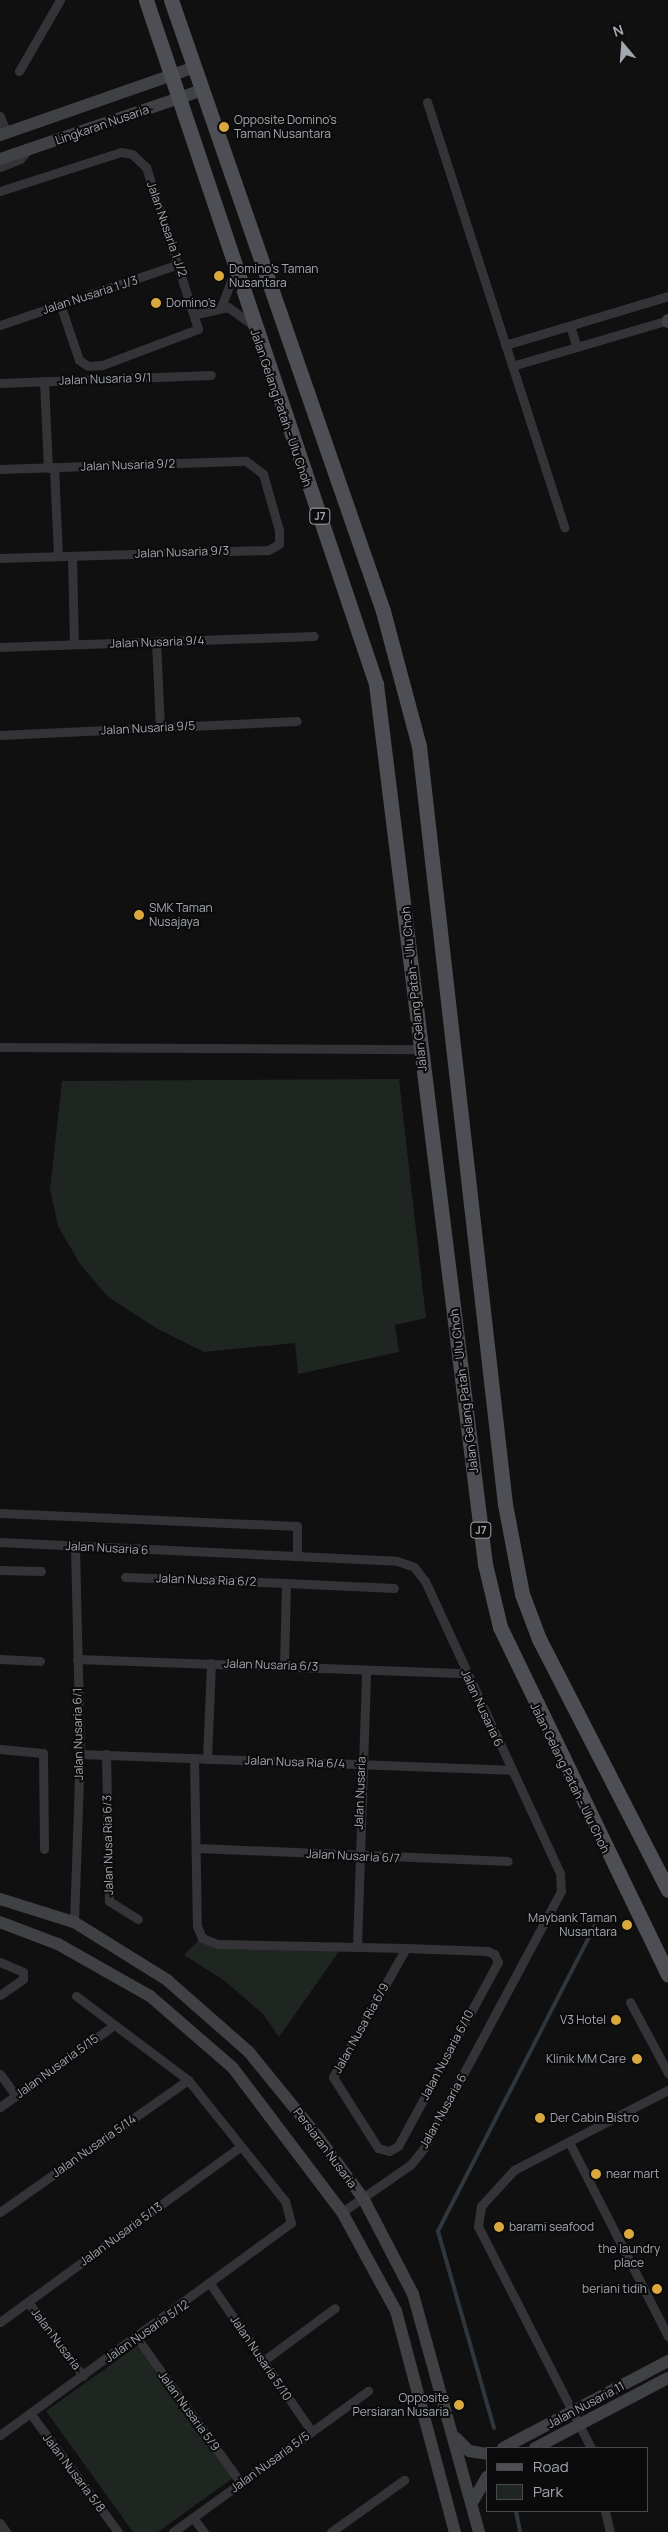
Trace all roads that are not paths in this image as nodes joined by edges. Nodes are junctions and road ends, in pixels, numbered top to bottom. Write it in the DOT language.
graph roads {
  1 [pos="60,0"];
  2 [pos="146,0"];
  3 [pos="171,0"];
  4 [pos="195,67"];
  5 [pos="19,71"];
  6 [pos="171,77"];
  7 [pos="203,90"];
  8 [pos="178,99"];
  9 [pos="427,102"];
  10 [pos="0,116"];
  11 [pos="3,133"];
  12 [pos="28,150"];
  13 [pos="0,159"];
  14 [pos="0,167"];
  15 [pos="0,191"];
  16 [pos="179,264"];
  17 [pos="234,270"];
  18 [pos="668,296"];
  19 [pos="60,304"];
  20 [pos="221,307"];
  21 [pos="196,314"];
  22 [pos="668,321"];
  23 [pos="0,325"];
  24 [pos="252,325"];
  25 [pos="570,326"];
  26 [pos="505,345"];
  27 [pos="577,347"];
  28 [pos="512,366"];
  29 [pos="210,375"];
  30 [pos="44,381"];
  31 [pos="0,383"];
  32 [pos="256,464"];
  33 [pos="51,468"];
  34 [pos="0,469"];
  35 [pos="564,527"];
  36 [pos="58,556"];
  37 [pos="72,556"];
  38 [pos="0,558"];
  39 [pos="314,636"];
  40 [pos="156,642"];
  41 [pos="74,644"];
  42 [pos="0,647"];
  43 [pos="296,721"];
  44 [pos="160,727"];
  45 [pos="0,735"];
  46 [pos="0,1047"];
  47 [pos="420,1049"];
  48 [pos="0,1513"];
  49 [pos="0,1542"];
  50 [pos="75,1546"];
  51 [pos="297,1556"];
  52 [pos="0,1570"];
  53 [pos="41,1571"];
  54 [pos="125,1576"];
  55 [pos="286,1583"];
  56 [pos="394,1588"];
  57 [pos="0,1659"];
  58 [pos="77,1659"];
  59 [pos="40,1661"];
  60 [pos="211,1663"];
  61 [pos="284,1666"];
  62 [pos="366,1668"];
  63 [pos="466,1673"];
  64 [pos="0,1749"];
  65 [pos="80,1754"];
  66 [pos="106,1754"];
  67 [pos="194,1758"];
  68 [pos="207,1759"];
  69 [pos="361,1765"];
  70 [pos="511,1770"];
  71 [pos="44,1848"];
  72 [pos="198,1848"];
  73 [pos="358,1857"];
  74 [pos="508,1861"];
  75 [pos="668,1890"];
  76 [pos="0,1898"];
  77 [pos="138,1919"];
  78 [pos="0,1922"];
  79 [pos="74,1922"];
  80 [pos="357,1947"];
  81 [pos="406,1948"];
  82 [pos="0,1962"];
  83 [pos="668,1974"];
  84 [pos="0,1995"];
  85 [pos="76,1996"];
  86 [pos="630,2002"];
  87 [pos="114,2025"];
  88 [pos="668,2073"];
  89 [pos="0,2074"];
  90 [pos="188,2080"];
  91 [pos="668,2090"];
  92 [pos="16,2096"];
  93 [pos="0,2107"];
  94 [pos="569,2142"];
  95 [pos="241,2146"];
  96 [pos="389,2151"];
  97 [pos="363,2198"];
  98 [pos="0,2212"];
  99 [pos="342,2212"];
  100 [pos="211,2285"];
  101 [pos="28,2302"];
  102 [pos="335,2308"];
  103 [pos="0,2322"];
  104 [pos="668,2336"];
  105 [pos="137,2338"];
  106 [pos="264,2361"];
  107 [pos="668,2361"];
  108 [pos="83,2376"];
  109 [pos="668,2378"];
  110 [pos="368,2391"];
  111 [pos="30,2413"];
  112 [pos="576,2418"];
  113 [pos="312,2432"];
  114 [pos="0,2435"];
  115 [pos="454,2436"];
  116 [pos="505,2447"];
  117 [pos="536,2447"];
  118 [pos="591,2447"];
  119 [pos="486,2454"];
  120 [pos="486,2479"];
  121 [pos="404,2480"];
  122 [pos="241,2483"];
  123 [pos="472,2501"];
  124 [pos="605,2512"];
  125 [pos="193,2518"];
  126 [pos="0,2523"];
  127 [pos="6,2532"];
  128 [pos="118,2532"];
  129 [pos="173,2532"];
  130 [pos="204,2532"];
  131 [pos="331,2532"];
  132 [pos="455,2532"];
  133 [pos="479,2532"];
  134 [pos="610,2532"];
  1 -- 5 [label="street"];
  2 -- 6 [label="main road, Jalan Gelang Patah - Ulu Choh / J7"];
  3 -- 4 [label="main road, J7"];
  4 -- 6 [label="street, Lingkaran Nusaria"];
  4 -- 7 [label="main road, J7"];
  6 -- 8 [label="main road, Jalan Gelang Patah - Ulu Choh / J7"];
  6 -- 11 [label="street, Lingkaran Nusaria"];
  7 -- 8 [label="street, Lingkaran Nusaria"];
  7 -- 75 [label="main road, J7"];
  8 -- 12 [label="street, Lingkaran Nusaria"];
  8 -- 17 [label="main road, Jalan Gelang Patah - Ulu Choh / J7"];
  9 -- 26 [label="street"];
  10 -- 11 [label="street"];
  12 -- 13 [label="street, Lingkaran Nusaria"];
  12 -- 14 [label="street"];
  15 -- 16 [label="street, Jalan Nusaria 1 J/2"];
  16 -- 19 [label="street, Jalan Nusaria 1 J/3"];
  16 -- 21 [label="street, Jalan Nusaria 1 J/2"];
  17 -- 20 [label="street"];
  17 -- 24 [label="main road, Jalan Gelang Patah - Ulu Choh / J7"];
  18 -- 25 [label="street"];
  19 -- 21 [label="street"];
  19 -- 23 [label="street, Jalan Nusaria 1 J/3"];
  20 -- 21 [label="street"];
  20 -- 24 [label="street"];
  22 -- 27 [label="street"];
  24 -- 47 [label="main road, Jalan Gelang Patah - Ulu Choh / J7"];
  25 -- 26 [label="street"];
  25 -- 27 [label="street"];
  26 -- 28 [label="street"];
  27 -- 28 [label="street"];
  28 -- 35 [label="street"];
  29 -- 30 [label="street, Jalan Nusaria 9/1"];
  30 -- 31 [label="street, Jalan Nusaria 9/1"];
  30 -- 33 [label="street"];
  32 -- 33 [label="street, Jalan Nusaria 9/2"];
  32 -- 37 [label="street, Jalan Nusaria 9/3"];
  33 -- 34 [label="street, Jalan Nusaria 9/2"];
  33 -- 36 [label="street"];
  36 -- 37 [label="street, Jalan Nusaria 9/3"];
  36 -- 38 [label="street, Jalan Nusaria 9/3"];
  37 -- 41 [label="street"];
  39 -- 40 [label="street, Jalan Nusaria 9/4"];
  40 -- 41 [label="street, Jalan Nusaria 9/4"];
  40 -- 44 [label="street"];
  41 -- 42 [label="street, Jalan Nusaria 9/4"];
  43 -- 44 [label="street, Jalan Nusaria 9/5"];
  44 -- 45 [label="street, Jalan Nusaria 9/5"];
  46 -- 47 [label="street"];
  47 -- 83 [label="main road, Jalan Gelang Patah - Ulu Choh / J7"];
  48 -- 51 [label="street"];
  49 -- 50 [label="street, Jalan Nusaria 6"];
  50 -- 51 [label="street, Jalan Nusaria 6"];
  50 -- 58 [label="street, Jalan Nusaria 6/1"];
  51 -- 63 [label="street, Jalan Nusaria 6"];
  52 -- 53 [label="street"];
  54 -- 55 [label="street, Jalan Nusa Ria 6/2"];
  55 -- 56 [label="street, Jalan Nusa Ria 6/2"];
  55 -- 61 [label="street"];
  57 -- 59 [label="street"];
  58 -- 60 [label="street, Jalan Nusaria 6/3"];
  58 -- 65 [label="street, Jalan Nusaria 6/1"];
  60 -- 61 [label="street, Jalan Nusaria 6/3"];
  60 -- 68 [label="street"];
  61 -- 62 [label="street, Jalan Nusaria 6/3"];
  62 -- 63 [label="street, Jalan Nusaria 6/3"];
  62 -- 69 [label="street, Jalan Nusaria"];
  63 -- 70 [label="street, Jalan Nusaria 6"];
  64 -- 71 [label="street"];
  65 -- 66 [label="street, Jalan Nusa Ria 6/4"];
  65 -- 79 [label="street, Jalan Nusaria 6/1"];
  66 -- 67 [label="street, Jalan Nusa Ria 6/4"];
  66 -- 77 [label="street, Jalan Nusa Ria 6/3"];
  67 -- 68 [label="street, Jalan Nusa Ria 6/4"];
  67 -- 72 [label="street"];
  68 -- 69 [label="street, Jalan Nusa Ria 6/4"];
  69 -- 70 [label="street, Jalan Nusa Ria 6/4"];
  69 -- 73 [label="street, Jalan Nusaria"];
  70 -- 97 [label="street, Jalan Nusaria 6"];
  72 -- 73 [label="street, Jalan Nusaria 6/7"];
  72 -- 80 [label="street"];
  73 -- 74 [label="street, Jalan Nusaria 6/7"];
  73 -- 80 [label="street, Jalan Nusaria"];
  76 -- 79 [label="street, Persiaran Nusaria"];
  78 -- 99 [label="street, Persiaran Nusaria"];
  79 -- 97 [label="street, Persiaran Nusaria"];
  80 -- 81 [label="street"];
  81 -- 96 [label="street, Jalan Nusa Ria 6/9"];
  81 -- 96 [label="street, Jalan Nusaria 6/10"];
  82 -- 84 [label="street"];
  85 -- 87 [label="street"];
  86 -- 88 [label="street"];
  87 -- 90 [label="street"];
  87 -- 92 [label="street, Jalan Nusaria 5/15"];
  89 -- 92 [label="street"];
  90 -- 95 [label="street"];
  90 -- 98 [label="street, Jalan Nusaria 5/14"];
  91 -- 94 [label="street"];
  92 -- 93 [label="street, Jalan Nusaria 5/15"];
  94 -- 104 [label="street"];
  94 -- 112 [label="street"];
  95 -- 100 [label="street, Jalan Nusaria 5/12"];
  95 -- 101 [label="street, Jalan Nusaria 5/13"];
  97 -- 99 [label="street, Jalan Nusaria 6"];
  97 -- 115 [label="street, Persiaran Nusaria"];
  99 -- 132 [label="street, Persiaran Nusaria"];
  100 -- 105 [label="street, Jalan Nusaria 5/12"];
  100 -- 106 [label="street, Jalan Nusaria 5/10"];
  101 -- 103 [label="street, Jalan Nusaria 5/13"];
  101 -- 108 [label="street, Jalan Nusaria"];
  102 -- 106 [label="street"];
  105 -- 108 [label="street, Jalan Nusaria 5/12"];
  105 -- 122 [label="street, Jalan Nusaria 5/9"];
  106 -- 113 [label="street, Jalan Nusaria 5/10"];
  107 -- 112 [label="street, Jalan Nusaria 11"];
  108 -- 111 [label="street, Jalan Nusaria 5/12"];
  109 -- 112 [label="street, Jalan Nusaria 11"];
  110 -- 113 [label="street, Jalan Nusaria 5/5"];
  111 -- 114 [label="street, Jalan Nusaria 5/12"];
  111 -- 128 [label="street, Jalan Nusaria 5/8"];
  112 -- 116 [label="street, Jalan Nusaria 11"];
  112 -- 117 [label="street, Jalan Nusaria 11"];
  112 -- 118 [label="street"];
  113 -- 122 [label="street, Jalan Nusaria 5/5"];
  115 -- 119 [label="street"];
  115 -- 123 [label="street, Persiaran Nusaria"];
  120 -- 123 [label="street"];
  121 -- 131 [label="street"];
  122 -- 125 [label="street, Jalan Nusaria 5/5"];
  123 -- 133 [label="street, Persiaran Nusaria"];
  124 -- 134 [label="street"];
  125 -- 129 [label="street, Jalan Nusaria 5/5"];
  125 -- 130 [label="street"];
  126 -- 127 [label="street"];
}
